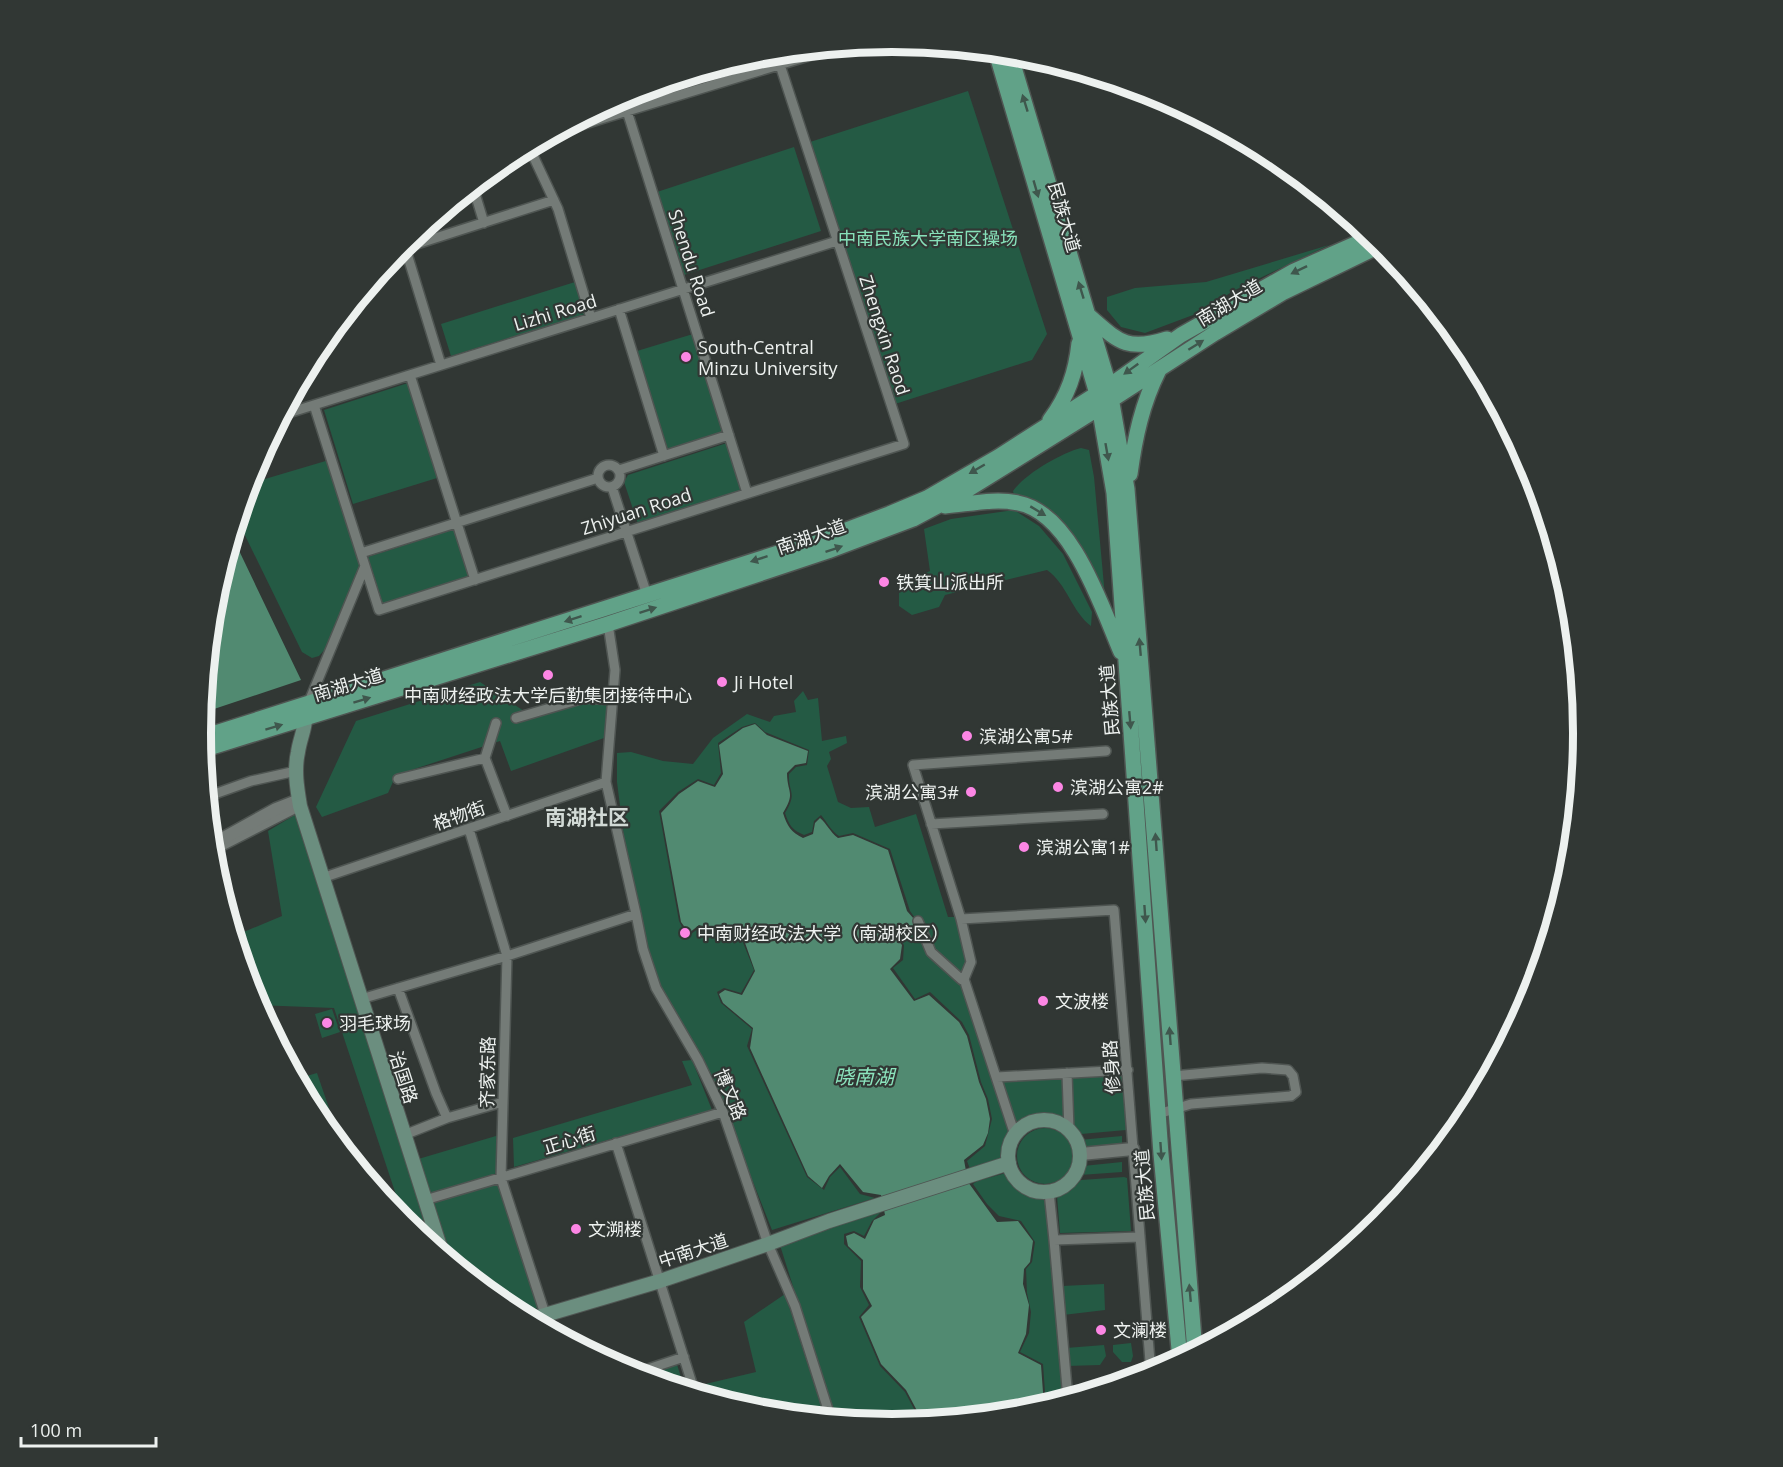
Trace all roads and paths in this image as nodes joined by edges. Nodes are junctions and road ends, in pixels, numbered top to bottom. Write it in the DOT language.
graph roads {
  1 [pos="793,60"];
  2 [pos="999,61"];
  3 [pos="1013,64"];
  4 [pos="780,65"];
  5 [pos="627,111"];
  6 [pos="594,121"];
  7 [pos="533,155"];
  8 [pos="475,194"];
  9 [pos="554,200"];
  10 [pos="484,223"];
  11 [pos="421,241"];
  12 [pos="837,241"];
  13 [pos="1362,241"];
  14 [pos="1371,250"];
  15 [pos="405,257"];
  16 [pos="683,289"];
  17 [pos="618,309"];
  18 [pos="1089,315"];
  19 [pos="591,318"];
  20 [pos="1181,335"];
  21 [pos="1080,336"];
  22 [pos="441,365"];
  23 [pos="1160,368"];
  24 [pos="410,375"];
  25 [pos="1104,397"];
  26 [pos="314,405"];
  27 [pos="292,412"];
  28 [pos="1045,427"];
  29 [pos="729,435"];
  30 [pos="904,444"];
  31 [pos="664,456"];
  32 [pos="619,470"];
  33 [pos="598,478"];
  34 [pos="612,487"];
  35 [pos="1127,489"];
  36 [pos="747,493"];
  37 [pos="939,506"];
  38 [pos="457,523"];
  39 [pos="627,532"];
  40 [pos="361,553"];
  41 [pos="365,566"];
  42 [pos="475,580"];
  43 [pos="647,595"];
  44 [pos="608,624"];
  45 [pos="1125,662"];
  46 [pos="613,700"];
  47 [pos="306,709"];
  48 [pos="516,718"];
  49 [pos="496,723"];
  50 [pos="211,735"];
  51 [pos="211,746"];
  52 [pos="1106,751"];
  53 [pos="485,758"];
  54 [pos="296,771"];
  55 [pos="398,779"];
  56 [pos="606,782"];
  57 [pos="213,794"];
  58 [pos="300,803"];
  59 [pos="1103,814"];
  60 [pos="507,816"];
  61 [pos="931,824"];
  62 [pos="469,829"];
  63 [pos="219,840"];
  64 [pos="220,846"];
  65 [pos="322,878"];
  66 [pos="636,914"];
  67 [pos="961,919"];
  68 [pos="918,921"];
  69 [pos="507,956"];
  70 [pos="963,980"];
  71 [pos="398,988"];
  72 [pos="361,999"];
  73 [pos="1128,1070"];
  74 [pos="1067,1073"];
  75 [pos="997,1077"];
  76 [pos="1173,1077"];
  77 [pos="503,1102"];
  78 [pos="1176,1110"];
  79 [pos="723,1112"];
  80 [pos="1158,1114"];
  81 [pos="447,1118"];
  82 [pos="1070,1130"];
  83 [pos="404,1135"];
  84 [pos="1015,1135"];
  85 [pos="616,1143"];
  86 [pos="1133,1149"];
  87 [pos="1081,1154"];
  88 [pos="1009,1163"];
  89 [pos="501,1178"];
  90 [pos="1049,1192"];
  91 [pos="425,1200"];
  92 [pos="1140,1237"];
  93 [pos="1054,1240"];
  94 [pos="439,1243"];
  95 [pos="768,1244"];
  96 [pos="660,1281"];
  97 [pos="545,1314"];
  98 [pos="539,1316"];
  99 [pos="1194,1343"];
  100 [pos="1179,1350"];
  101 [pos="684,1358"];
  102 [pos="1151,1363"];
  103 [pos="648,1369"];
  104 [pos="692,1384"];
  105 [pos="1067,1391"];
  106 [pos="829,1411"];
  1 -- 4 [label="street"];
  2 -- 21 [label="main road, 民族大道, one-way"];
  18 -- 3 [label="main road, 民族大道, one-way"];
  4 -- 5 [label="street"];
  4 -- 12 [label="street, Zhengxin Raod"];
  5 -- 6 [label="street"];
  5 -- 16 [label="street, Shendu Road"];
  7 -- 9 [label="street"];
  8 -- 10 [label="street"];
  9 -- 10 [label="street"];
  9 -- 19 [label="street"];
  10 -- 11 [label="street"];
  12 -- 16 [label="street, Lizhi Road"];
  12 -- 30 [label="street, Zhengxin Raod"];
  13 -- 20 [label="main road, 南湖大道, one-way"];
  23 -- 14 [label="main road, 南湖大道, one-way"];
  15 -- 22 [label="street"];
  16 -- 17 [label="street, Lizhi Road"];
  16 -- 29 [label="street, Shendu Road"];
  17 -- 19 [label="street, Lizhi Road"];
  17 -- 31 [label="street"];
  18 -- 20 [label="main road"];
  18 -- 25 [label="main road, 民族大道"];
  19 -- 22 [label="street, Lizhi Road"];
  20 -- 25 [label="main road, 南湖大道, one-way"];
  21 -- 25 [label="main road, 民族大道"];
  21 -- 28 [label="main road"];
  22 -- 24 [label="street, Lizhi Road"];
  23 -- 25 [label="main road, 南湖大道"];
  23 -- 35 [label="main road"];
  24 -- 26 [label="street, Lizhi Road"];
  24 -- 38 [label="street"];
  25 -- 28 [label="main road, 南湖大道"];
  25 -- 35 [label="main road, 民族大道"];
  25 -- 37 [label="main road, 南湖大道"];
  25 -- 45 [label="main road, 民族大道, one-way"];
  26 -- 27 [label="street, Lizhi Road"];
  26 -- 40 [label="street"];
  28 -- 43 [label="main road, 南湖大道, one-way"];
  29 -- 31 [label="street"];
  29 -- 36 [label="street, Shendu Road"];
  30 -- 36 [label="street, Zhiyuan Road"];
  31 -- 32 [label="street"];
  32 -- 33 [label="street"];
  32 -- 34 [label="street"];
  33 -- 34 [label="street"];
  33 -- 38 [label="street"];
  34 -- 39 [label="street"];
  76 -- 35 [label="main road, 民族大道, one-way"];
  36 -- 39 [label="street, Zhiyuan Road"];
  44 -- 37 [label="main road, 南湖大道, one-way"];
  37 -- 45 [label="main road, one-way"];
  38 -- 40 [label="street"];
  38 -- 42 [label="street"];
  39 -- 42 [label="street, Zhiyuan Road"];
  39 -- 43 [label="street"];
  40 -- 41 [label="street"];
  41 -- 42 [label="street, Zhiyuan Road"];
  41 -- 47 [label="street"];
  43 -- 47 [label="main road, 南湖大道, one-way"];
  44 -- 46 [label="street, 博文路"];
  47 -- 44 [label="main road, 南湖大道, one-way"];
  45 -- 80 [label="main road, 民族大道, one-way"];
  46 -- 48 [label="street"];
  46 -- 56 [label="street, 博文路"];
  47 -- 50 [label="main road, 南湖大道"];
  51 -- 47 [label="main road, 南湖大道, one-way"];
  47 -- 54 [label="main road, 治国路"];
  49 -- 53 [label="street"];
  52 -- 61 [label="street"];
  53 -- 55 [label="street"];
  53 -- 60 [label="street"];
  54 -- 57 [label="street"];
  54 -- 58 [label="main road, 治国路"];
  56 -- 60 [label="street, 格物街"];
  56 -- 66 [label="street, 博文路"];
  58 -- 63 [label="street"];
  58 -- 64 [label="street"];
  58 -- 65 [label="main road, 治国路"];
  59 -- 61 [label="street"];
  60 -- 62 [label="street, 格物街"];
  61 -- 67 [label="street"];
  62 -- 65 [label="street, 格物街"];
  62 -- 69 [label="street, 齐家东路"];
  65 -- 72 [label="main road, 治国路"];
  66 -- 69 [label="street"];
  66 -- 79 [label="street, 博文路"];
  67 -- 73 [label="street, 修身路"];
  67 -- 75 [label="street"];
  68 -- 70 [label="street"];
  69 -- 71 [label="street"];
  69 -- 77 [label="street, 齐家东路"];
  71 -- 72 [label="street"];
  71 -- 81 [label="street"];
  72 -- 83 [label="main road, 治国路"];
  73 -- 74 [label="street"];
  73 -- 86 [label="street, 修身路"];
  74 -- 75 [label="street"];
  74 -- 82 [label="street"];
  75 -- 84 [label="street"];
  76 -- 78 [label="main road, 民族大道"];
  76 -- 78 [label="street"];
  77 -- 81 [label="street"];
  77 -- 89 [label="street, 齐家东路"];
  78 -- 80 [label="street"];
  99 -- 78 [label="main road, 民族大道, one-way"];
  79 -- 85 [label="street, 正心街"];
  79 -- 95 [label="street, 博文路"];
  80 -- 100 [label="main road, 民族大道, one-way"];
  81 -- 83 [label="street"];
  82 -- 84 [label="main road"];
  82 -- 87 [label="main road"];
  83 -- 91 [label="main road, 治国路"];
  84 -- 88 [label="main road"];
  85 -- 89 [label="street, 正心街"];
  85 -- 96 [label="street"];
  86 -- 87 [label="street"];
  86 -- 92 [label="street, 修身路"];
  87 -- 90 [label="main road"];
  88 -- 90 [label="main road"];
  88 -- 95 [label="main road, 中南大道"];
  89 -- 91 [label="street, 正心街"];
  89 -- 97 [label="street, 齐家东路"];
  90 -- 93 [label="street"];
  91 -- 94 [label="main road, 治国路"];
  92 -- 93 [label="street"];
  92 -- 102 [label="street, 修身路"];
  93 -- 105 [label="street"];
  95 -- 96 [label="main road, 中南大道"];
  95 -- 106 [label="street, 博文路"];
  96 -- 97 [label="main road, 中南大道"];
  96 -- 101 [label="street"];
  97 -- 98 [label="main road, 中南大道"];
  101 -- 103 [label="street"];
  101 -- 104 [label="street"];
}
